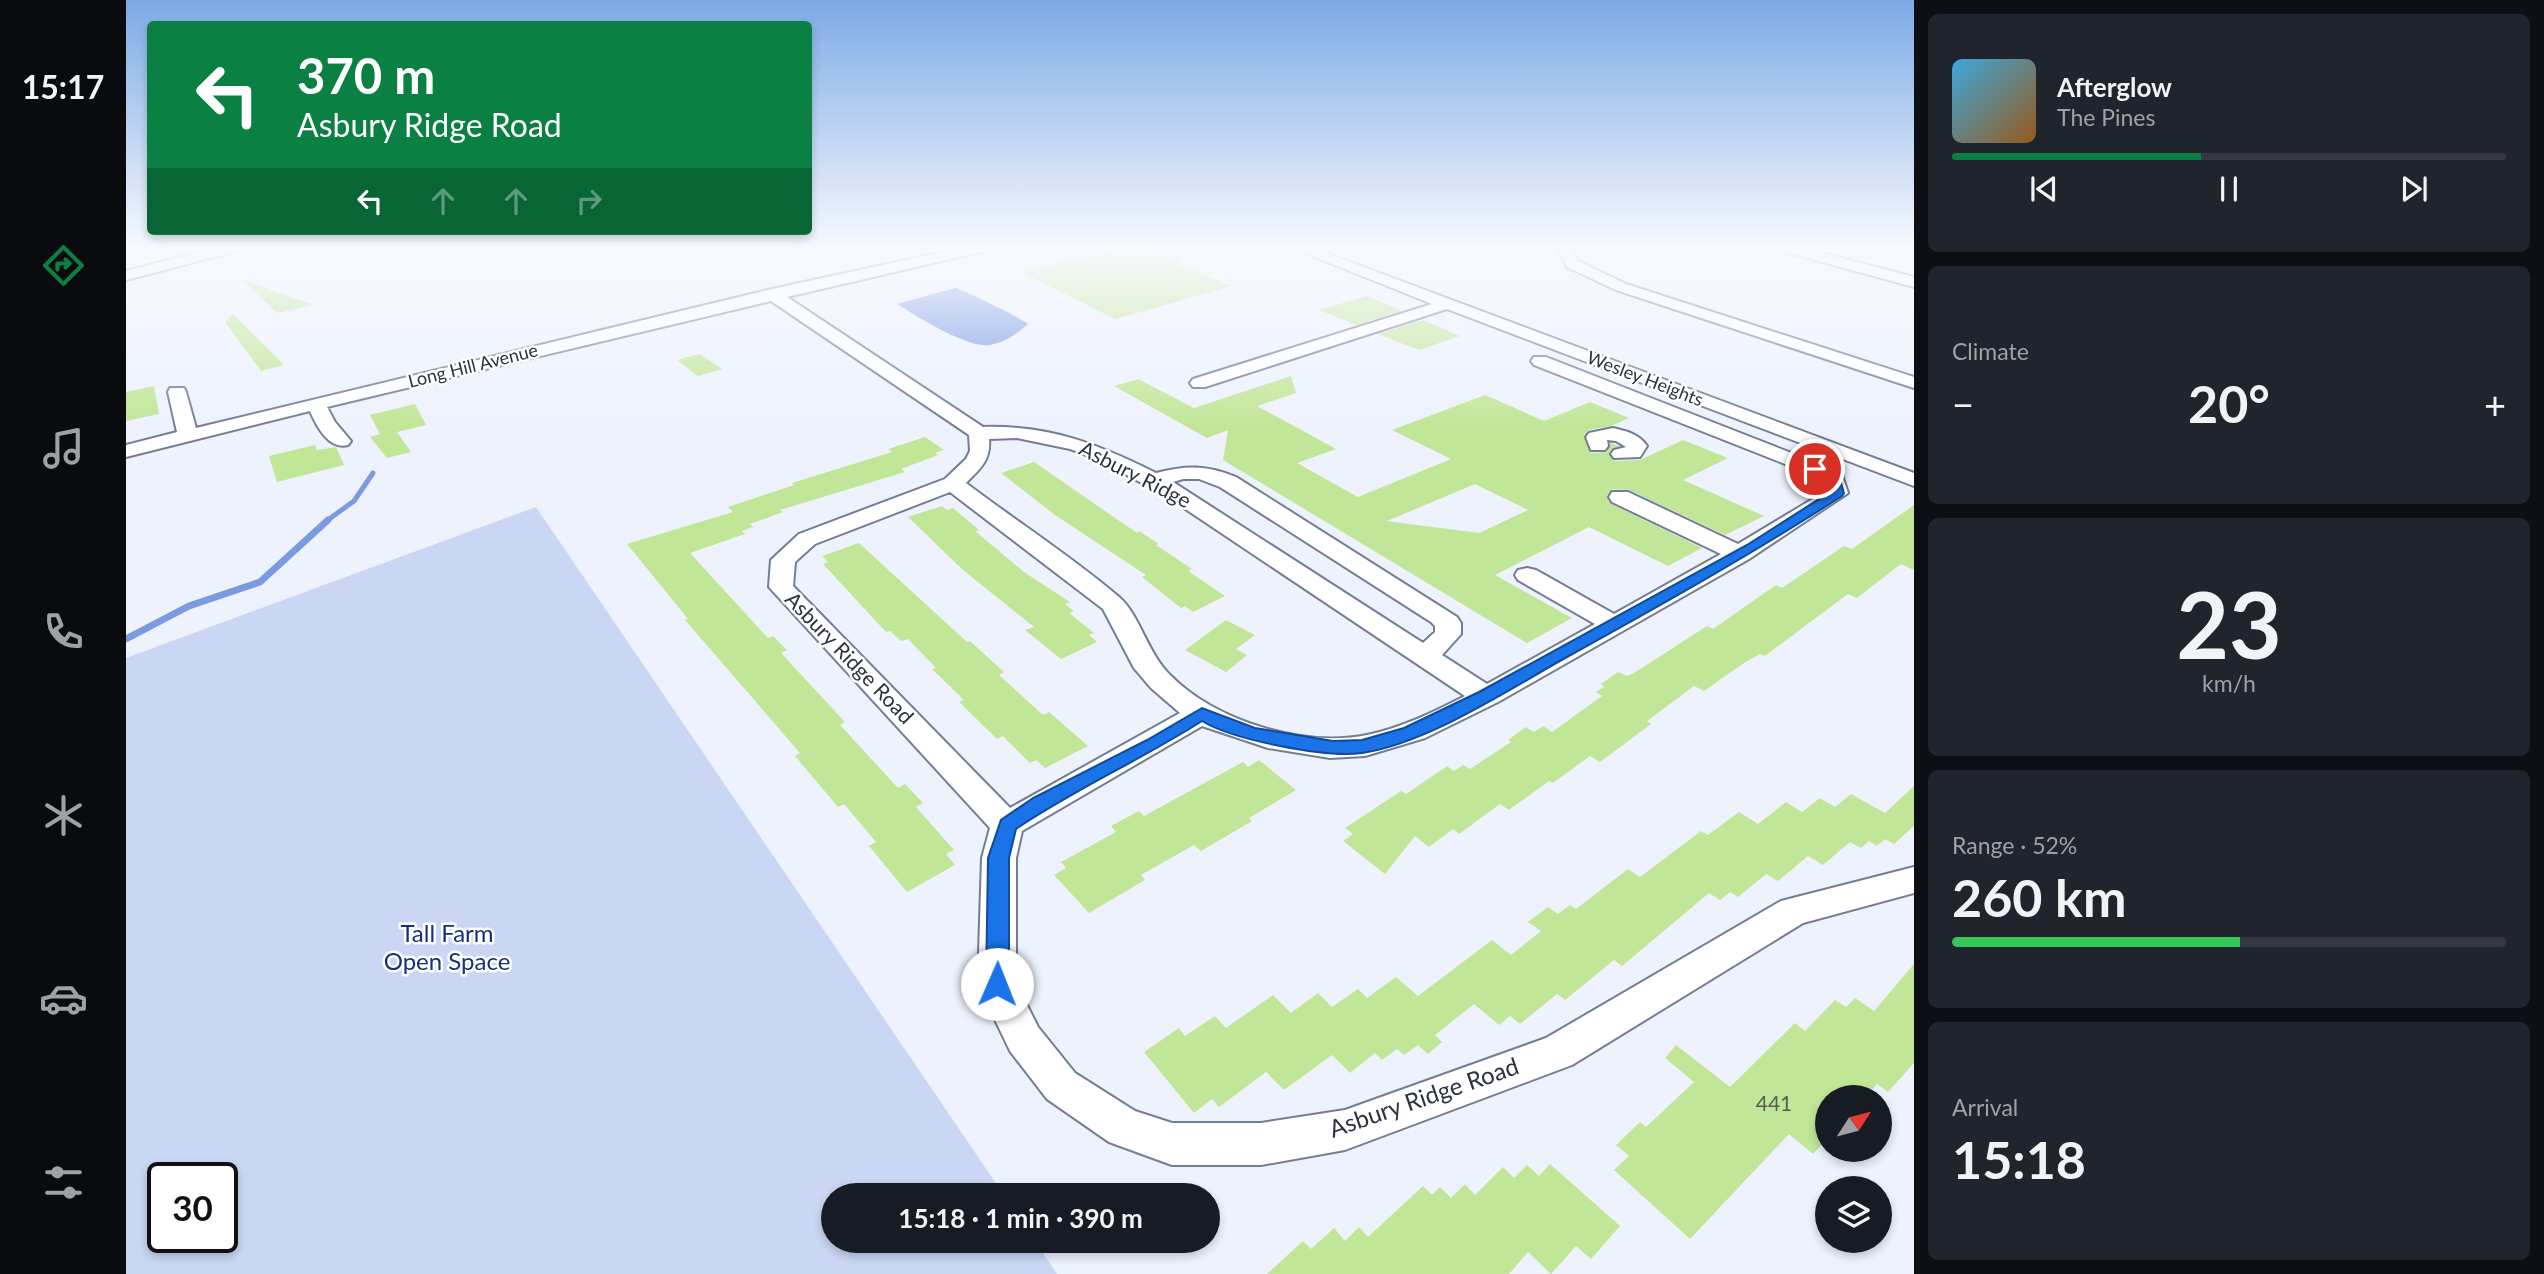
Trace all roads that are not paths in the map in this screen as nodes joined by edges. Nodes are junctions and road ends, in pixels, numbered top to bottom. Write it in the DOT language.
graph roads {
  1 [pos="724,306"];
  2 [pos="790,306"];
  3 [pos="1439,306"];
  4 [pos="1453,306"];
  5 [pos="1680,306"];
  6 [pos="1540,361"];
  7 [pos="1199,383"];
  8 [pos="1914,383"];
  9 [pos="177,392"];
  10 [pos="316,404"];
  11 [pos="1711,404"];
  12 [pos="1649,428"];
  13 [pos="979,433"];
  14 [pos="188,435"];
  15 [pos="341,441"];
  16 [pos="1598,446"];
  17 [pos="126,451"];
  18 [pos="1153,481"];
  19 [pos="1914,481"];
  20 [pos="953,484"];
  21 [pos="1620,497"];
  22 [pos="1741,554"];
  23 [pos="1527,575"];
  24 [pos="1614,624"];
  25 [pos="1425,656"];
  26 [pos="1485,696"];
  27 [pos="1202,713"];
  28 [pos="1007,825"];
  29 [pos="1914,880"];
  1 -- 10 [label="street, Long Hill Avenue"];
  2 -- 13 [label="street"];
  3 -- 7 [label="street"];
  4 -- 11 [label="street, Wesley Heights"];
  5 -- 8 [label="street"];
  6 -- 12 [label="street"];
  9 -- 14 [label="street"];
  10 -- 14 [label="street, Long Hill Avenue"];
  10 -- 15 [label="street"];
  11 -- 12 [label="street"];
  11 -- 19 [label="street, Wesley Heights"];
  12 -- 16 [label="street"];
  12 -- 22 [label="street"];
  13 -- 18 [label="street, Asbury Ridge"];
  13 -- 20 [label="street, Asbury Ridge Road"];
  14 -- 17 [label="street, Long Hill Avenue"];
  18 -- 25 [label="street, Asbury Ridge"];
  18 -- 25 [label="street"];
  20 -- 27 [label="street"];
  20 -- 28 [label="street, Asbury Ridge Road"];
  21 -- 22 [label="street"];
  22 -- 24 [label="street"];
  23 -- 24 [label="street"];
  24 -- 26 [label="street"];
  25 -- 26 [label="street, Asbury Ridge"];
  26 -- 27 [label="street"];
  27 -- 28 [label="street"];
  28 -- 29 [label="street, Asbury Ridge Road"];
}
